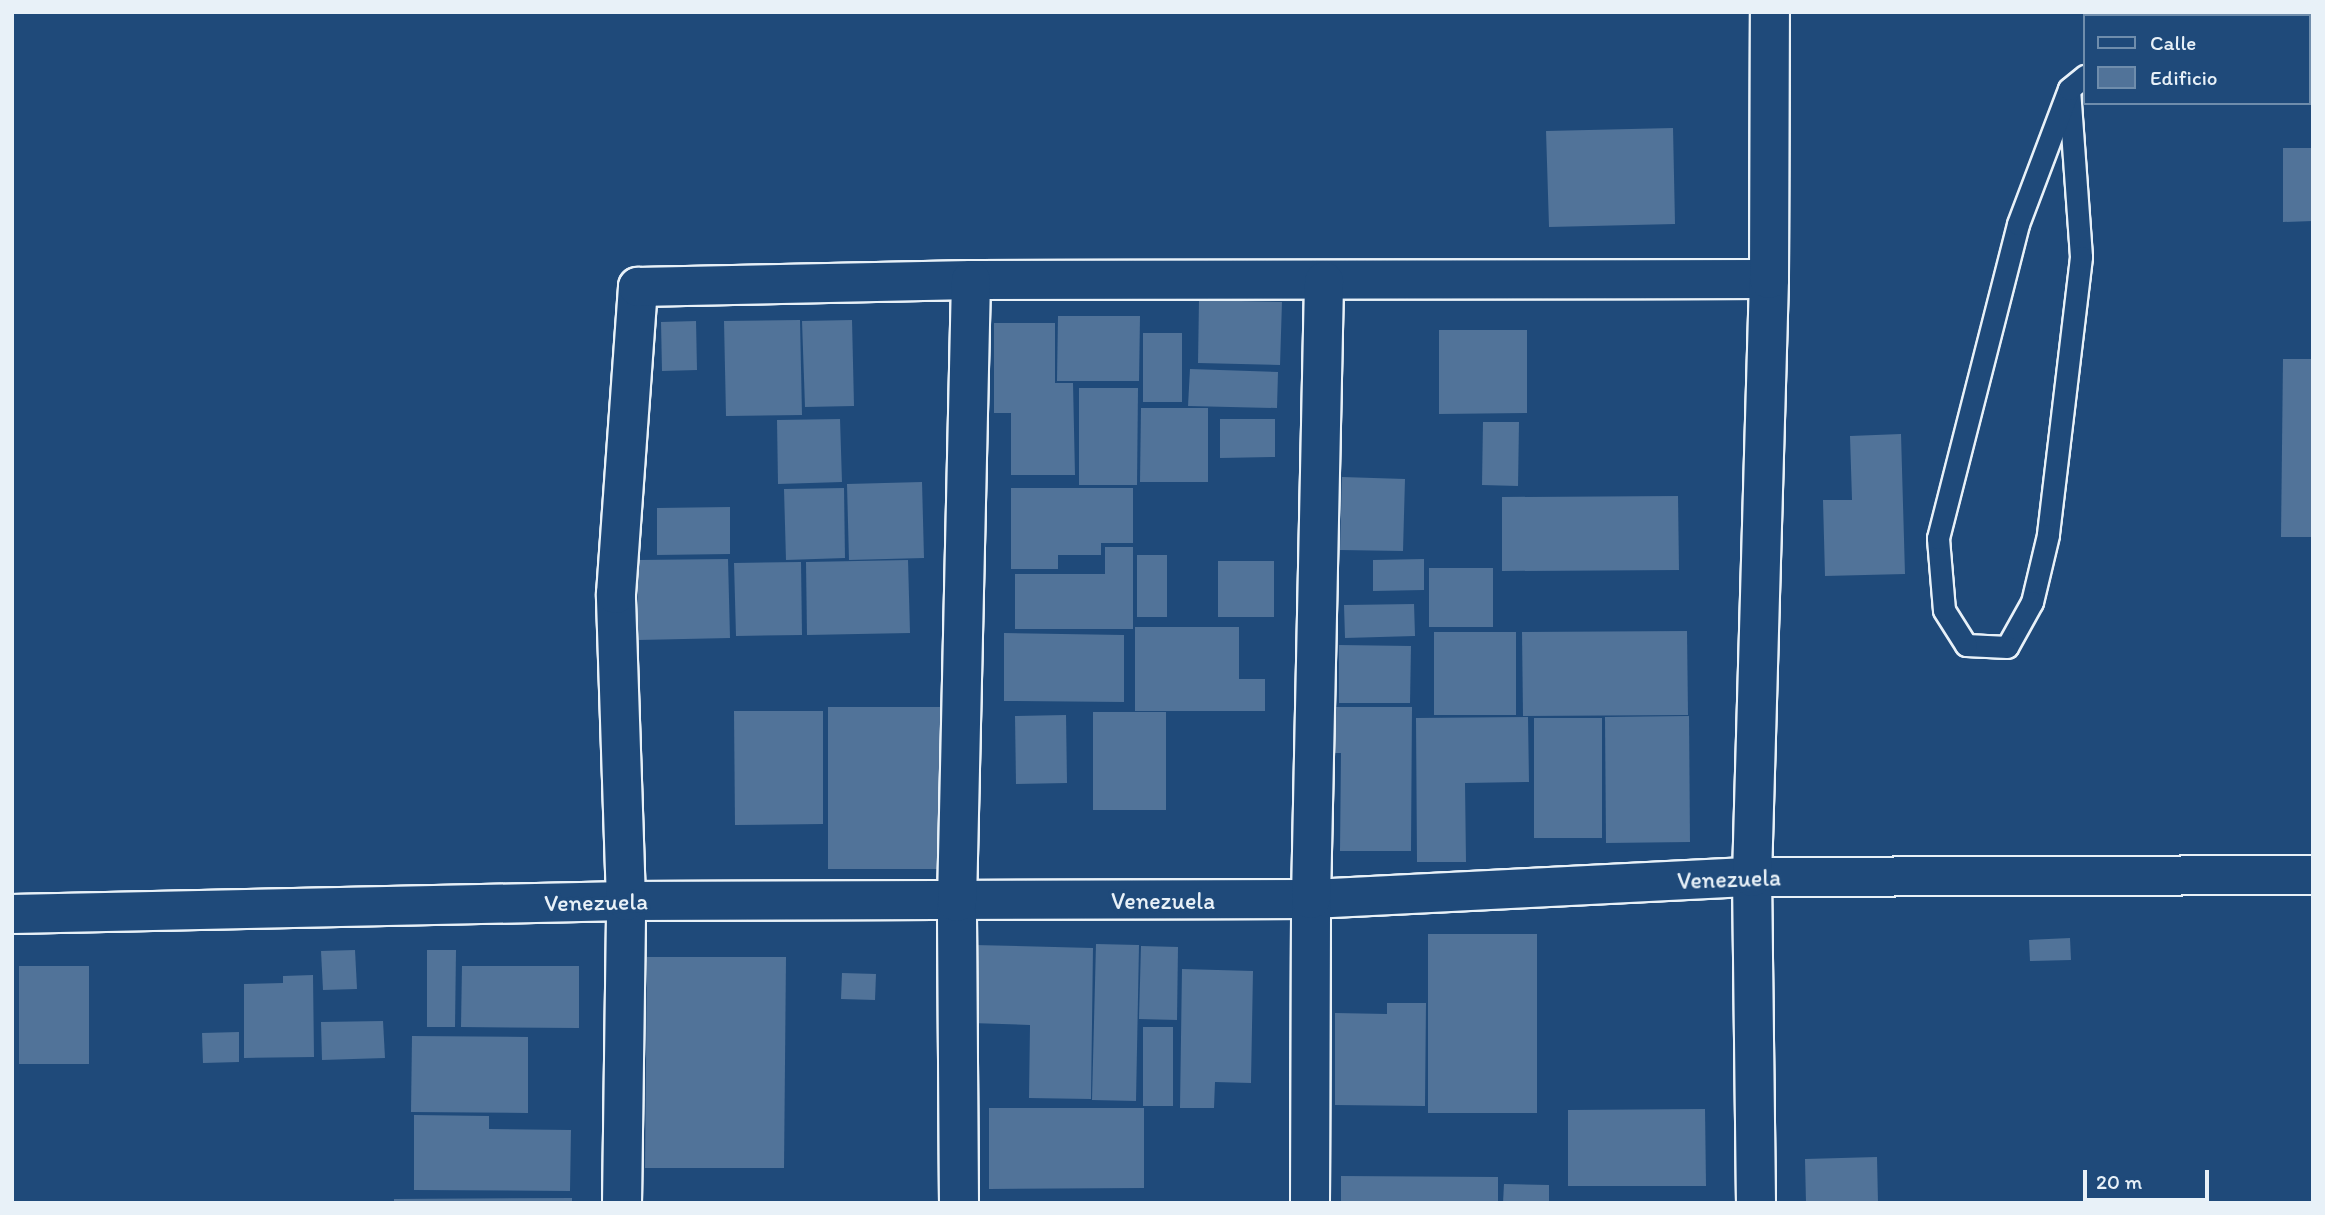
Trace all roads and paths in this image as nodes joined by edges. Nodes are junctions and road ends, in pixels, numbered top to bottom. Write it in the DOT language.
graph roads {
  1 [pos="1770,12"];
  2 [pos="2077,83"];
  3 [pos="1769,279"];
  4 [pos="971,280"];
  5 [pos="1324,281"];
  6 [pos="2313,875"];
  7 [pos="1752,877"];
  8 [pos="1311,900"];
  9 [pos="626,901"];
  10 [pos="957,902"];
  11 [pos="12,914"];
  12 [pos="622,1203"];
  13 [pos="959,1203"];
  14 [pos="1310,1203"];
  15 [pos="1756,1203"];
  1 -- 3 [label="street"];
  2 -- 2 [label="lane"];
  3 -- 5 [label="street"];
  3 -- 7 [label="street"];
  4 -- 5 [label="street"];
  4 -- 9 [label="street"];
  4 -- 10 [label="street"];
  5 -- 8 [label="street"];
  6 -- 7 [label="street, Venezuela"];
  7 -- 8 [label="street, Venezuela"];
  7 -- 15 [label="street"];
  8 -- 10 [label="street, Venezuela"];
  8 -- 14 [label="street"];
  9 -- 10 [label="street, Venezuela"];
  9 -- 11 [label="street, Venezuela"];
  9 -- 12 [label="street"];
  10 -- 13 [label="street"];
}
